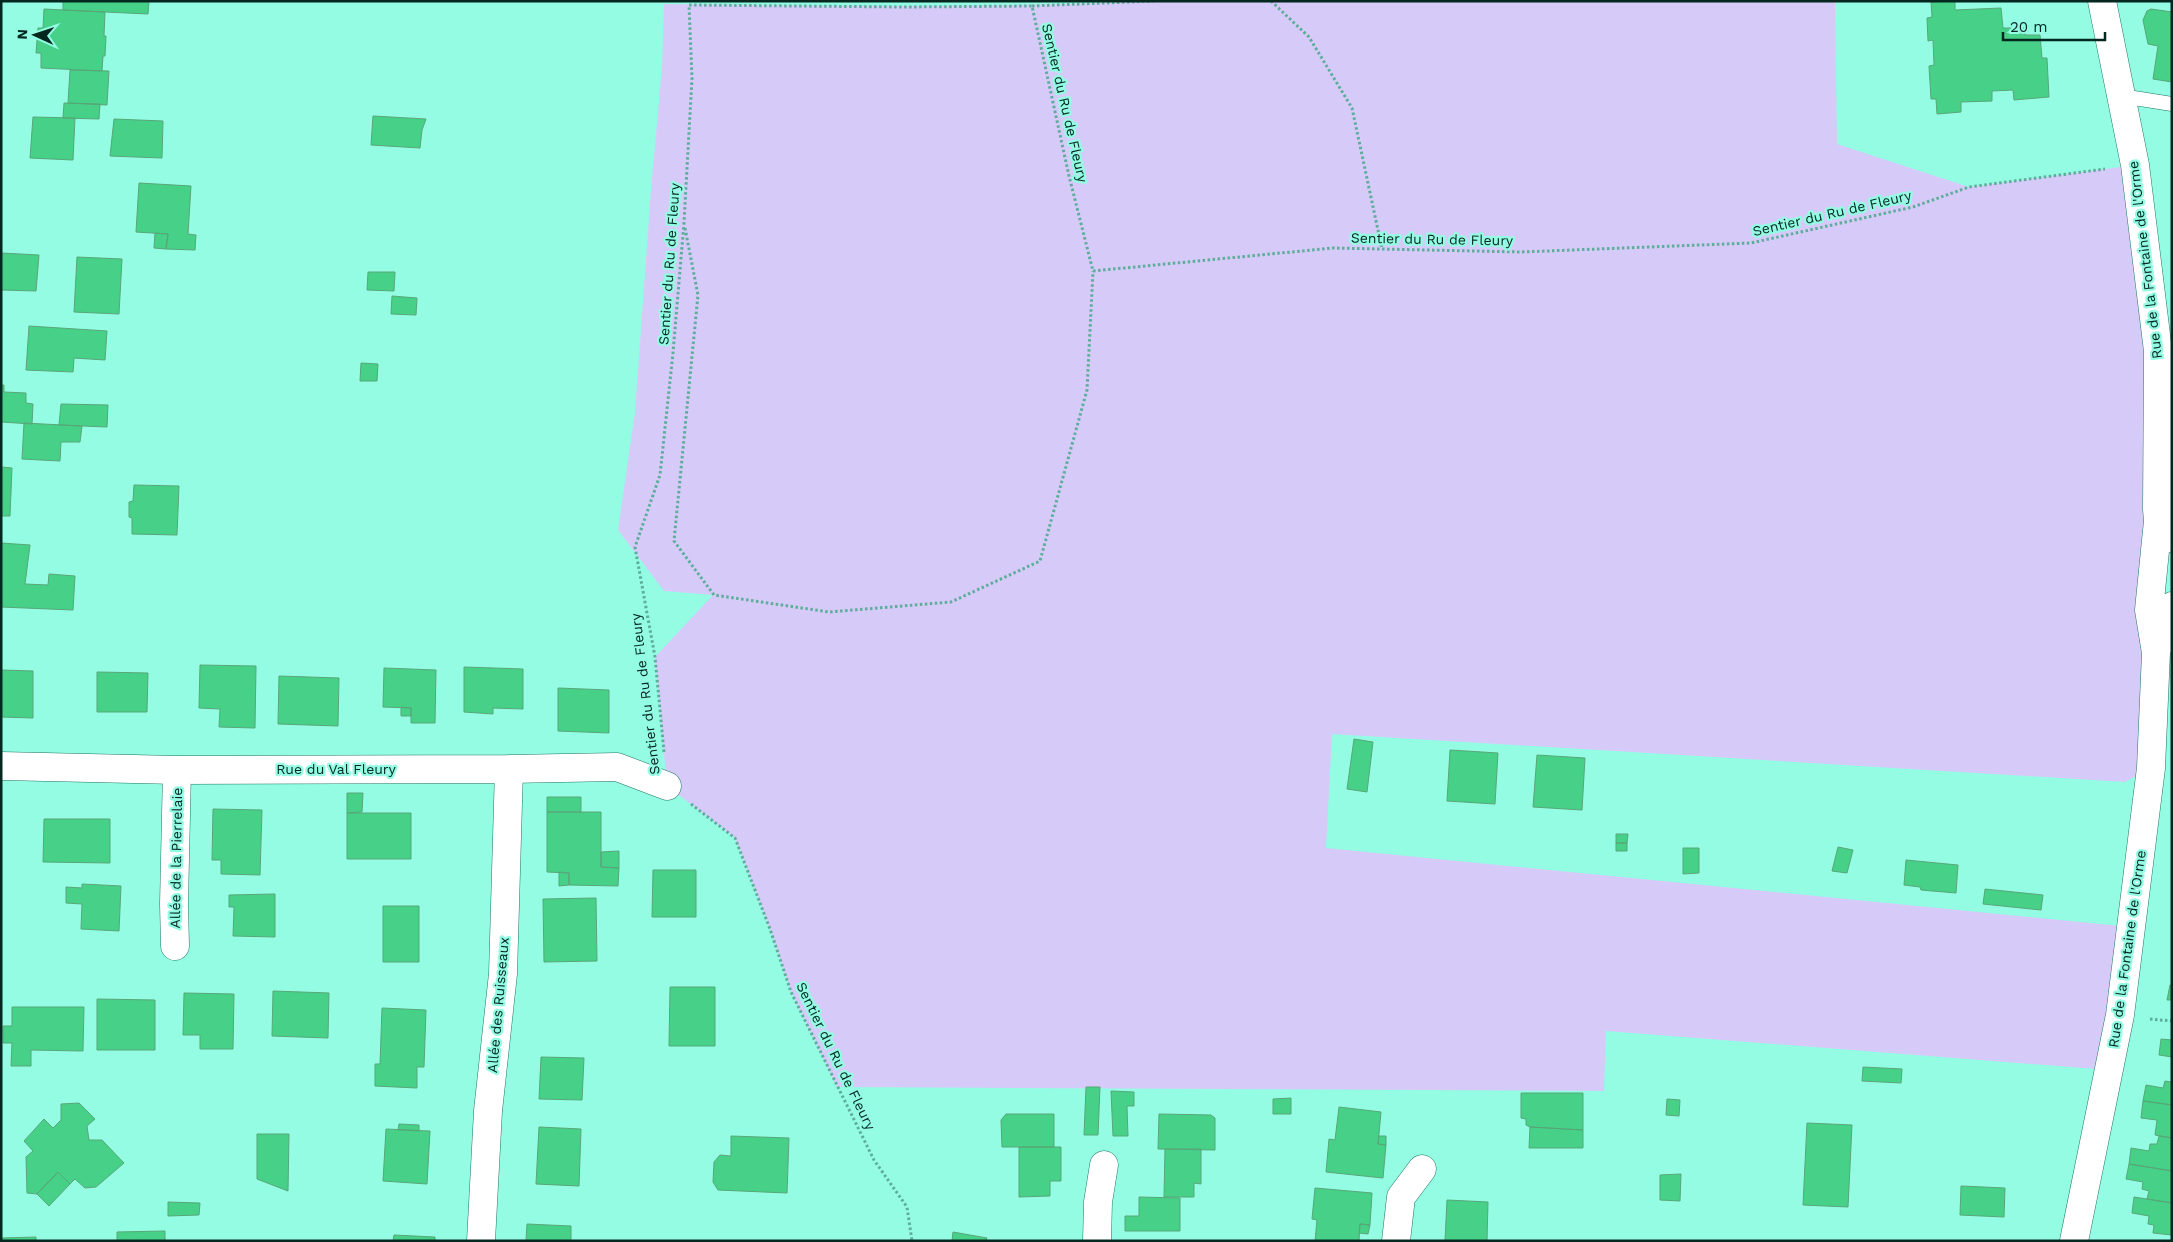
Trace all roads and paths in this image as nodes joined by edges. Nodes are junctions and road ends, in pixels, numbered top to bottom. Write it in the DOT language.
graph roads {
  1 [pos="1153,1"];
  2 [pos="1271,1"];
  3 [pos="2102,1"];
  4 [pos="1032,6"];
  5 [pos="2121,96"];
  6 [pos="2172,104"];
  7 [pos="2135,165"];
  8 [pos="684,223"];
  9 [pos="1382,249"];
  10 [pos="1093,271"];
  11 [pos="2158,521"];
  12 [pos="2172,550"];
  13 [pos="2172,606"];
  14 [pos="2156,653"];
  15 [pos="1,766"];
  16 [pos="509,769"];
  17 [pos="177,770"];
  18 [pos="667,786"];
  19 [pos="176,946"];
  20 [pos="1104,1164"];
  21 [pos="1422,1169"];
  22 [pos="481,1241"];
  23 [pos="912,1241"];
  24 [pos="1097,1241"];
  25 [pos="1396,1241"];
  26 [pos="2074,1241"];
  1 -- 4 [label="path"];
  2 -- 9 [label="path"];
  3 -- 5 [label="street, Rue de la Fontaine de l'Orme"];
  4 -- 8 [label="path, Sentier du Ru de Fleury"];
  4 -- 10 [label="path, Sentier du Ru de Fleury"];
  5 -- 6 [label="lane"];
  5 -- 7 [label="street, Rue de la Fontaine de l'Orme"];
  7 -- 9 [label="path, Sentier du Ru de Fleury"];
  7 -- 11 [label="street, Rue de la Fontaine de l'Orme"];
  8 -- 10 [label="path"];
  8 -- 18 [label="path, Sentier du Ru de Fleury"];
  9 -- 10 [label="path, Sentier du Ru de Fleury"];
  11 -- 12 [label="street, Rue de la Fontaine de l'Orme"];
  11 -- 14 [label="street, Rue de la Fontaine de l'Orme"];
  13 -- 14 [label="street, Rue de la Fontaine de l'Orme"];
  14 -- 26 [label="street, Rue de la Fontaine de l'Orme"];
  15 -- 17 [label="street, Rue du Val Fleury"];
  16 -- 17 [label="street, Rue du Val Fleury"];
  16 -- 18 [label="street, Rue du Val Fleury"];
  16 -- 22 [label="street, Allée des Ruisseaux"];
  17 -- 19 [label="street, Allée de la Pierrelaie"];
  18 -- 23 [label="path, Sentier du Ru de Fleury"];
  20 -- 24 [label="street"];
  21 -- 25 [label="street"];
}
